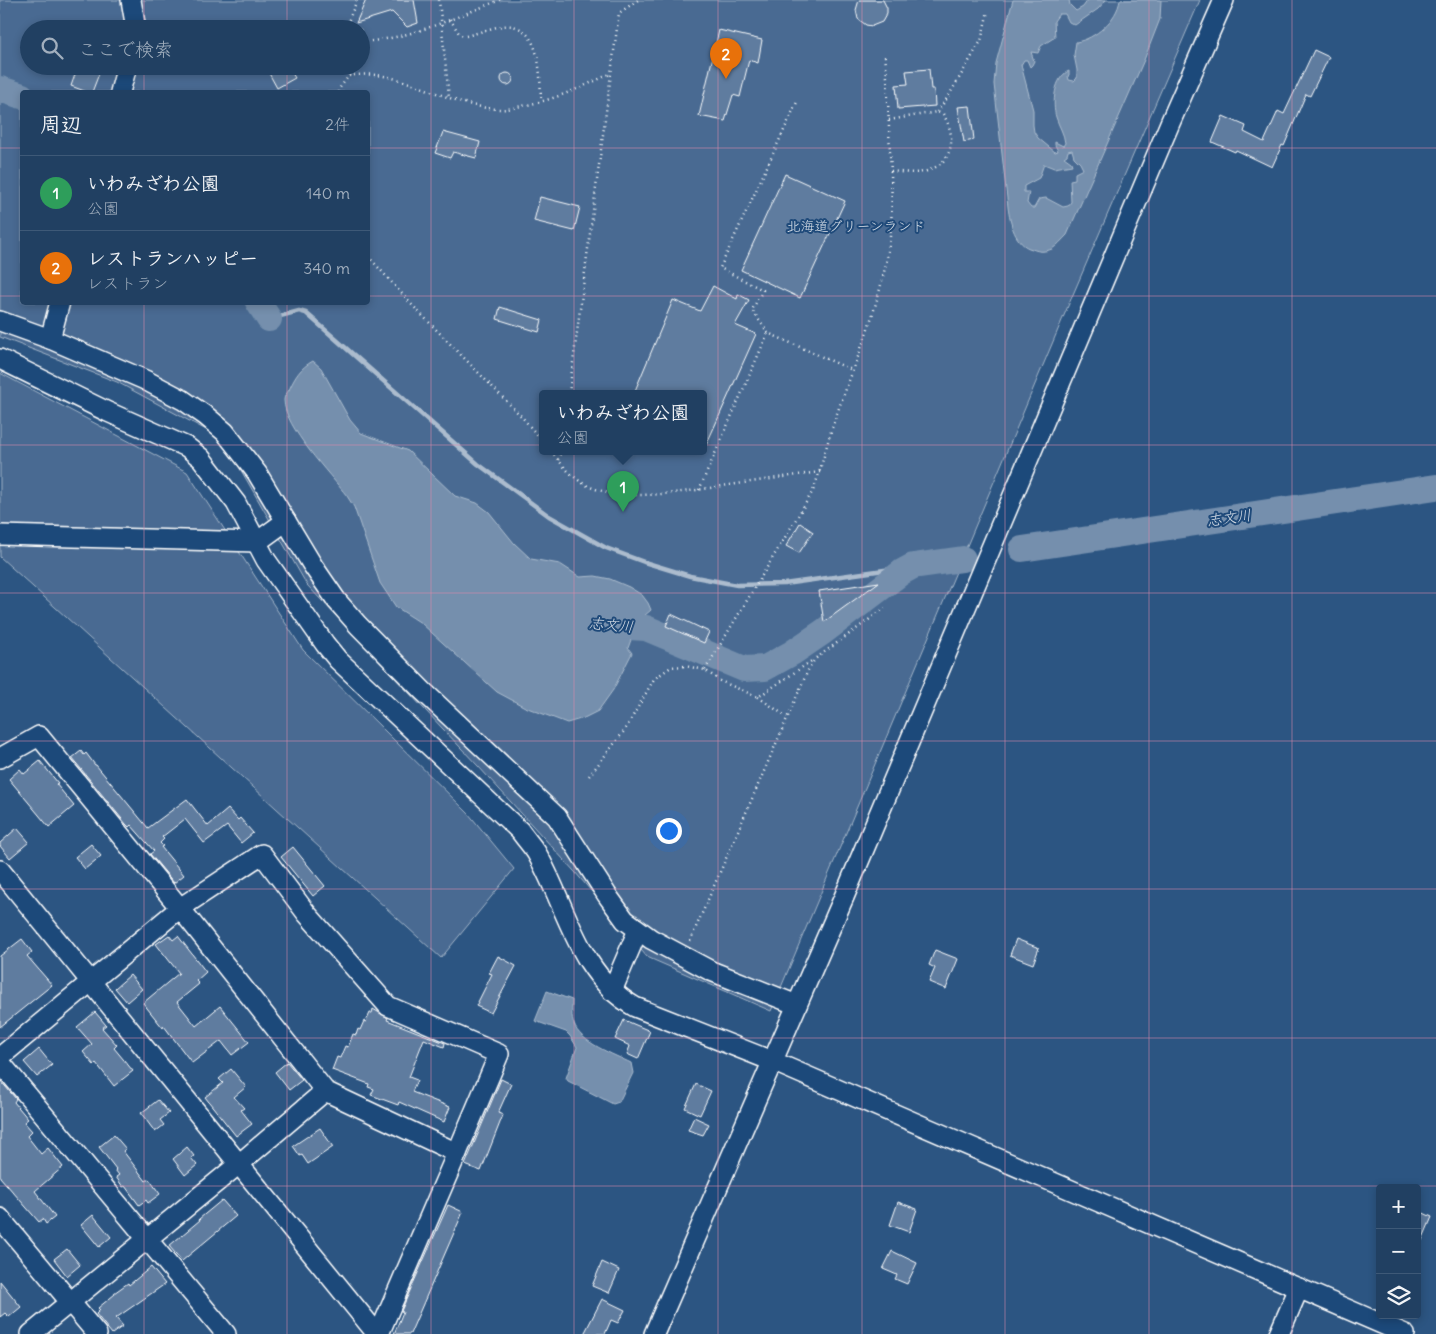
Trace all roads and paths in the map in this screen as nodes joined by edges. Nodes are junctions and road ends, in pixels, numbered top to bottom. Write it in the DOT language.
graph roads {
  1 [pos="131,0"];
  2 [pos="356,0"];
  3 [pos="439,0"];
  4 [pos="500,0"];
  5 [pos="638,0"];
  6 [pos="1224,0"];
  7 [pos="988,10"];
  8 [pos="450,19"];
  9 [pos="134,20"];
  10 [pos="348,20"];
  11 [pos="443,22"];
  12 [pos="370,42"];
  13 [pos="885,56"];
  14 [pos="612,73"];
  15 [pos="370,74"];
  16 [pos="125,75"];
  17 [pos="354,75"];
  18 [pos="349,76"];
  19 [pos="121,90"];
  20 [pos="339,90"];
  21 [pos="450,98"];
  22 [pos="798,100"];
  23 [pos="541,101"];
  24 [pos="937,112"];
  25 [pos="889,120"];
  26 [pos="891,171"];
  27 [pos="370,258"];
  28 [pos="59,305"];
  29 [pos="2,327"];
  30 [pos="768,333"];
  31 [pos="50,339"];
  32 [pos="0,359"];
  33 [pos="852,370"];
  34 [pos="569,390"];
  35 [pos="539,437"];
  36 [pos="554,455"];
  37 [pos="560,455"];
  38 [pos="558,460"];
  39 [pos="820,472"];
  40 [pos="699,490"];
  41 [pos="286,521"];
  42 [pos="0,535"];
  43 [pos="256,542"];
  44 [pos="885,608"];
  45 [pos="815,659"];
  46 [pos="705,670"];
  47 [pos="758,697"];
  48 [pos="787,717"];
  49 [pos="0,758"];
  50 [pos="589,776"];
  51 [pos="0,870"];
  52 [pos="180,908"];
  53 [pos="638,930"];
  54 [pos="684,957"];
  55 [pos="91,982"];
  56 [pos="612,991"];
  57 [pos="797,1005"];
  58 [pos="0,1057"];
  59 [pos="772,1061"];
  60 [pos="0,1062"];
  61 [pos="325,1091"];
  62 [pos="458,1152"];
  63 [pos="239,1164"];
  64 [pos="0,1218"];
  65 [pos="147,1239"];
  66 [pos="1299,1288"];
  67 [pos="70,1302"];
  68 [pos="31,1334"];
  69 [pos="97,1334"];
  70 [pos="226,1334"];
  71 [pos="378,1334"];
  72 [pos="654,1334"];
  73 [pos="1280,1334"];
  74 [pos="1405,1334"];
  1 -- 9 [label="street"];
  2 -- 10 [label="path"];
  3 -- 11 [label="path"];
  4 -- 8 [label="path"];
  5 -- 14 [label="path"];
  6 -- 57 [label="street"];
  7 -- 24 [label="path"];
  8 -- 11 [label="path"];
  8 -- 23 [label="path"];
  11 -- 12 [label="path"];
  11 -- 21 [label="path"];
  13 -- 25 [label="path"];
  14 -- 23 [label="path"];
  14 -- 34 [label="path"];
  15 -- 21 [label="path"];
  16 -- 19 [label="street"];
  17 -- 18 [label="path"];
  18 -- 20 [label="path"];
  21 -- 23 [label="path"];
  22 -- 30 [label="path"];
  24 -- 25 [label="path"];
  24 -- 26 [label="path"];
  25 -- 26 [label="path"];
  26 -- 33 [label="path"];
  27 -- 35 [label="path"];
  28 -- 31 [label="street"];
  29 -- 31 [label="street"];
  30 -- 33 [label="path"];
  30 -- 40 [label="path"];
  31 -- 41 [label="street"];
  32 -- 43 [label="street"];
  33 -- 39 [label="path"];
  36 -- 38 [label="path"];
  37 -- 38 [label="path"];
  38 -- 40 [label="path"];
  39 -- 40 [label="path"];
  39 -- 46 [label="path"];
  41 -- 43 [label="street"];
  41 -- 53 [label="street"];
  42 -- 43 [label="street"];
  43 -- 56 [label="street"];
  44 -- 45 [label="path"];
  45 -- 47 [label="path"];
  45 -- 48 [label="path"];
  46 -- 47 [label="path"];
  46 -- 50 [label="path"];
  47 -- 48 [label="path"];
  48 -- 54 [label="path"];
  49 -- 52 [label="street"];
  51 -- 55 [label="street"];
  52 -- 55 [label="street"];
  52 -- 61 [label="street"];
  52 -- 62 [label="street"];
  53 -- 54 [label="street"];
  53 -- 56 [label="street"];
  54 -- 57 [label="street"];
  55 -- 58 [label="street"];
  55 -- 63 [label="street"];
  56 -- 59 [label="street"];
  57 -- 59 [label="street"];
  59 -- 66 [label="street"];
  59 -- 72 [label="street"];
  60 -- 65 [label="street"];
  61 -- 62 [label="street"];
  61 -- 63 [label="street"];
  62 -- 71 [label="street"];
  63 -- 65 [label="street"];
  63 -- 71 [label="street"];
  64 -- 67 [label="street"];
  65 -- 67 [label="street"];
  65 -- 70 [label="street"];
  66 -- 73 [label="street"];
  66 -- 74 [label="street"];
  67 -- 68 [label="street"];
  67 -- 69 [label="street"];
}
